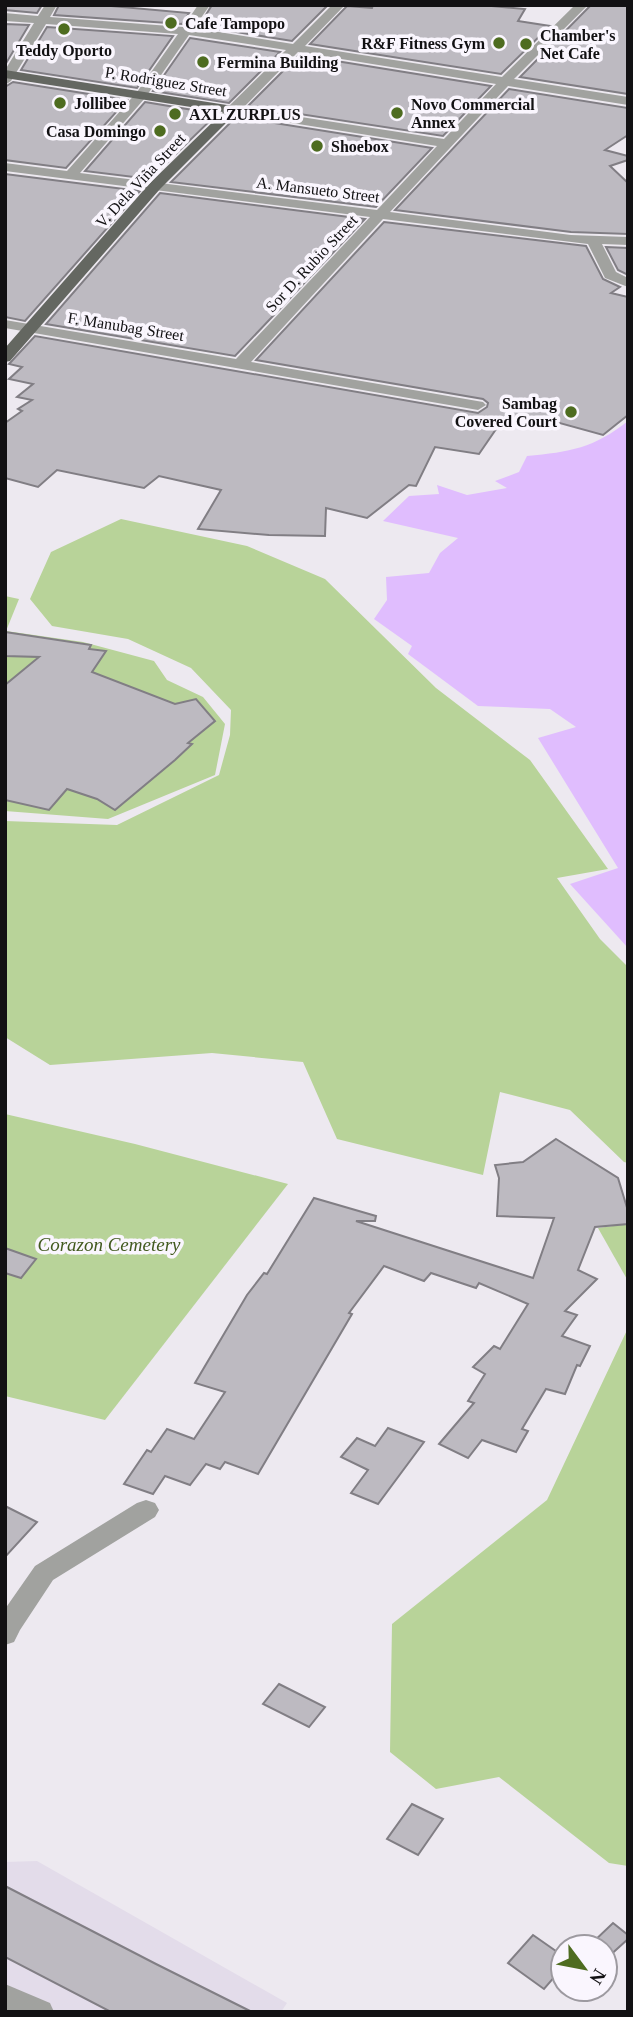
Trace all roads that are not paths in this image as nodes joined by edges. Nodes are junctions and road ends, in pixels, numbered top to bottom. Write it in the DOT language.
graph roads {
  1 [pos="51,5"];
  2 [pos="204,5"];
  3 [pos="339,5"];
  4 [pos="582,5"];
  5 [pos="5,17"];
  6 [pos="44,20"];
  7 [pos="187,31"];
  8 [pos="295,47"];
  9 [pos="7,76"];
  10 [pos="505,81"];
  11 [pos="141,95"];
  12 [pos="628,101"];
  13 [pos="233,110"];
  14 [pos="446,143"];
  15 [pos="5,167"];
  16 [pos="71,175"];
  17 [pos="155,186"];
  18 [pos="379,215"];
  19 [pos="593,240"];
  20 [pos="628,241"];
  21 [pos="628,283"];
  22 [pos="5,324"];
  23 [pos="30,328"];
  24 [pos="5,358"];
  25 [pos="241,363"];
  26 [pos="478,405"];
  27 [pos="146,1510"];
  28 [pos="5,1635"];
  29 [pos="5,1997"];
  30 [pos="39,2012"];
  1 -- 6 [label="street"];
  2 -- 7 [label="street"];
  3 -- 8 [label="street, V. Dela Viña Street"];
  4 -- 10 [label="street, Sor D. Rubio Street"];
  5 -- 6 [label="street"];
  6 -- 7 [label="street"];
  6 -- 9 [label="street"];
  7 -- 8 [label="street"];
  7 -- 11 [label="street"];
  8 -- 10 [label="street"];
  8 -- 13 [label="street, V. Dela Viña Street"];
  9 -- 11 [label="main road, P. Rodriguez Street"];
  10 -- 12 [label="street"];
  10 -- 14 [label="street, Sor D. Rubio Street"];
  11 -- 13 [label="main road, P. Rodriguez Street"];
  11 -- 16 [label="street"];
  13 -- 14 [label="street, P. Rodriguez Street"];
  13 -- 17 [label="main road, V. Dela Viña Street"];
  14 -- 18 [label="street, Sor D. Rubio Street"];
  15 -- 16 [label="street, A. Mansueto Street"];
  16 -- 17 [label="street, A. Mansueto Street"];
  17 -- 18 [label="street, A. Mansueto Street"];
  17 -- 23 [label="main road, V. Dela Viña Street"];
  18 -- 19 [label="street, A. Mansueto Street"];
  18 -- 25 [label="street, Sor D. Rubio Street"];
  19 -- 20 [label="street, A. Mansueto Street"];
  19 -- 21 [label="street"];
  22 -- 23 [label="street, F. Manubag Street"];
  23 -- 24 [label="main road, V. Dela Viña Street"];
  23 -- 25 [label="street, F. Manubag Street"];
  25 -- 26 [label="street, F. Manubag Street"];
  27 -- 28 [label="street"];
  29 -- 30 [label="street"];
}
